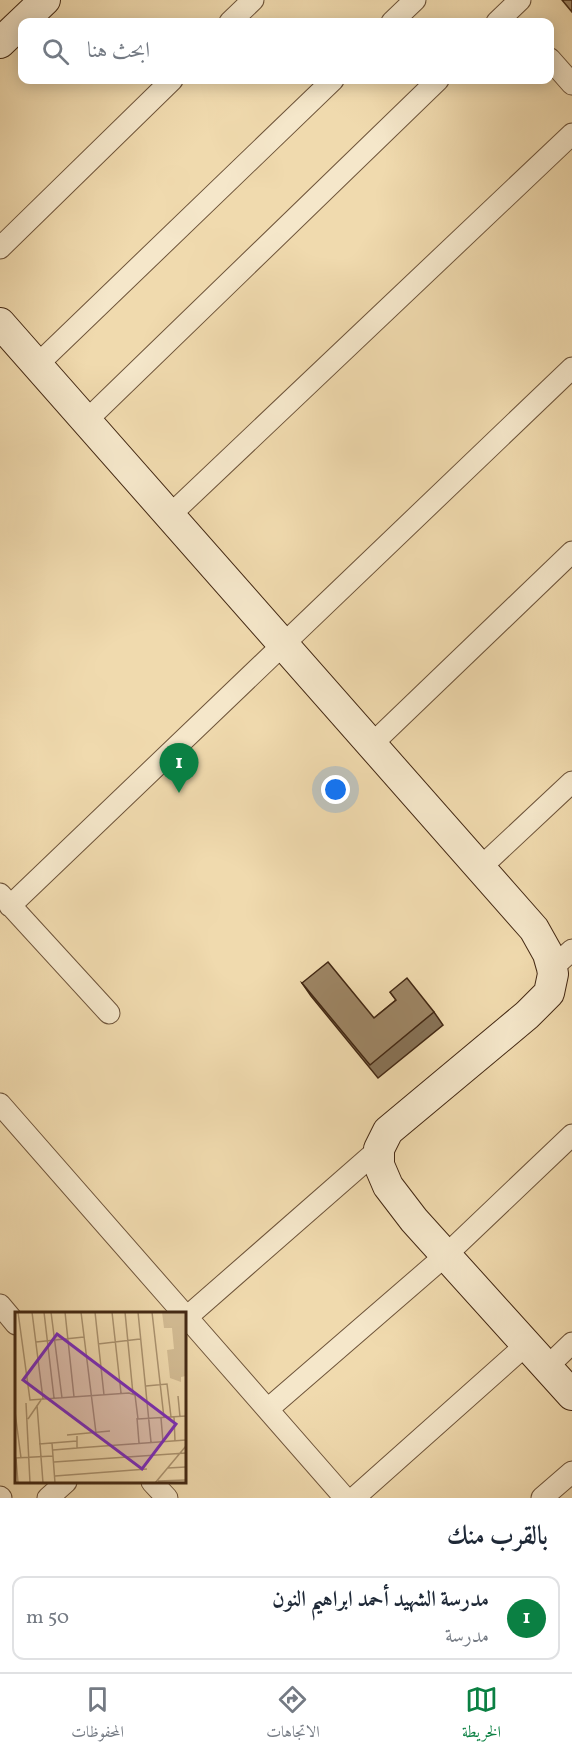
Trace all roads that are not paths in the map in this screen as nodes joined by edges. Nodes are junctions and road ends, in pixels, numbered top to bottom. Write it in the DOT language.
graph roads {
  1 [pos="45,0"];
  2 [pos="253,0"];
  3 [pos="415,0"];
  4 [pos="26,18"];
  5 [pos="234,18"];
  6 [pos="396,18"];
  7 [pos="18,26"];
  8 [pos="0,43"];
  9 [pos="554,64"];
  10 [pos="168,84"];
  11 [pos="329,84"];
  12 [pos="434,84"];
  13 [pos="572,84"];
  14 [pos="572,134"];
  15 [pos="0,248"];
  16 [pos="0,323"];
  17 [pos="37,365"];
  18 [pos="572,368"];
  19 [pos="86,421"];
  20 [pos="169,516"];
  21 [pos="572,552"];
  22 [pos="282,645"];
  23 [pos="371,745"];
  24 [pos="572,782"];
  25 [pos="480,868"];
  26 [pos="5,900"];
  27 [pos="562,959"];
  28 [pos="110,1013"];
  29 [pos="0,1104"];
  30 [pos="572,1135"];
  31 [pos="379,1149"];
  32 [pos="446,1255"];
  33 [pos="0,1305"];
  34 [pos="182,1312"];
  35 [pos="186,1314"];
  36 [pos="186,1316"];
  37 [pos="15,1323"];
  38 [pos="572,1343"];
  39 [pos="527,1344"];
  40 [pos="547,1367"];
  41 [pos="572,1395"];
  42 [pos="268,1409"];
  43 [pos="572,1472"];
  44 [pos="65,1483"];
  45 [pos="153,1483"];
  46 [pos="48,1498"];
  47 [pos="167,1498"];
  48 [pos="345,1498"];
  49 [pos="354,1498"];
  50 [pos="542,1498"];
  1 -- 4 [label="street"];
  2 -- 5 [label="street"];
  3 -- 6 [label="street"];
  7 -- 8 [label="street"];
  9 -- 13 [label="street"];
  10 -- 15 [label="street"];
  11 -- 17 [label="street"];
  12 -- 19 [label="street"];
  14 -- 20 [label="street"];
  16 -- 17 [label="street"];
  17 -- 19 [label="street"];
  18 -- 22 [label="street"];
  19 -- 20 [label="street"];
  20 -- 22 [label="street"];
  21 -- 23 [label="street"];
  22 -- 23 [label="street"];
  22 -- 26 [label="street"];
  23 -- 25 [label="street"];
  24 -- 25 [label="street"];
  25 -- 27 [label="street"];
  26 -- 28 [label="street"];
  27 -- 31 [label="street"];
  29 -- 34 [label="street"];
  30 -- 32 [label="street"];
  31 -- 32 [label="street"];
  31 -- 35 [label="street"];
  32 -- 39 [label="street"];
  32 -- 42 [label="street"];
  33 -- 37 [label="street"];
  36 -- 42 [label="street"];
  38 -- 40 [label="street"];
  39 -- 40 [label="street"];
  39 -- 49 [label="street"];
  40 -- 41 [label="street"];
  42 -- 48 [label="street"];
  43 -- 50 [label="street"];
  44 -- 46 [label="street"];
  45 -- 47 [label="street"];
}
